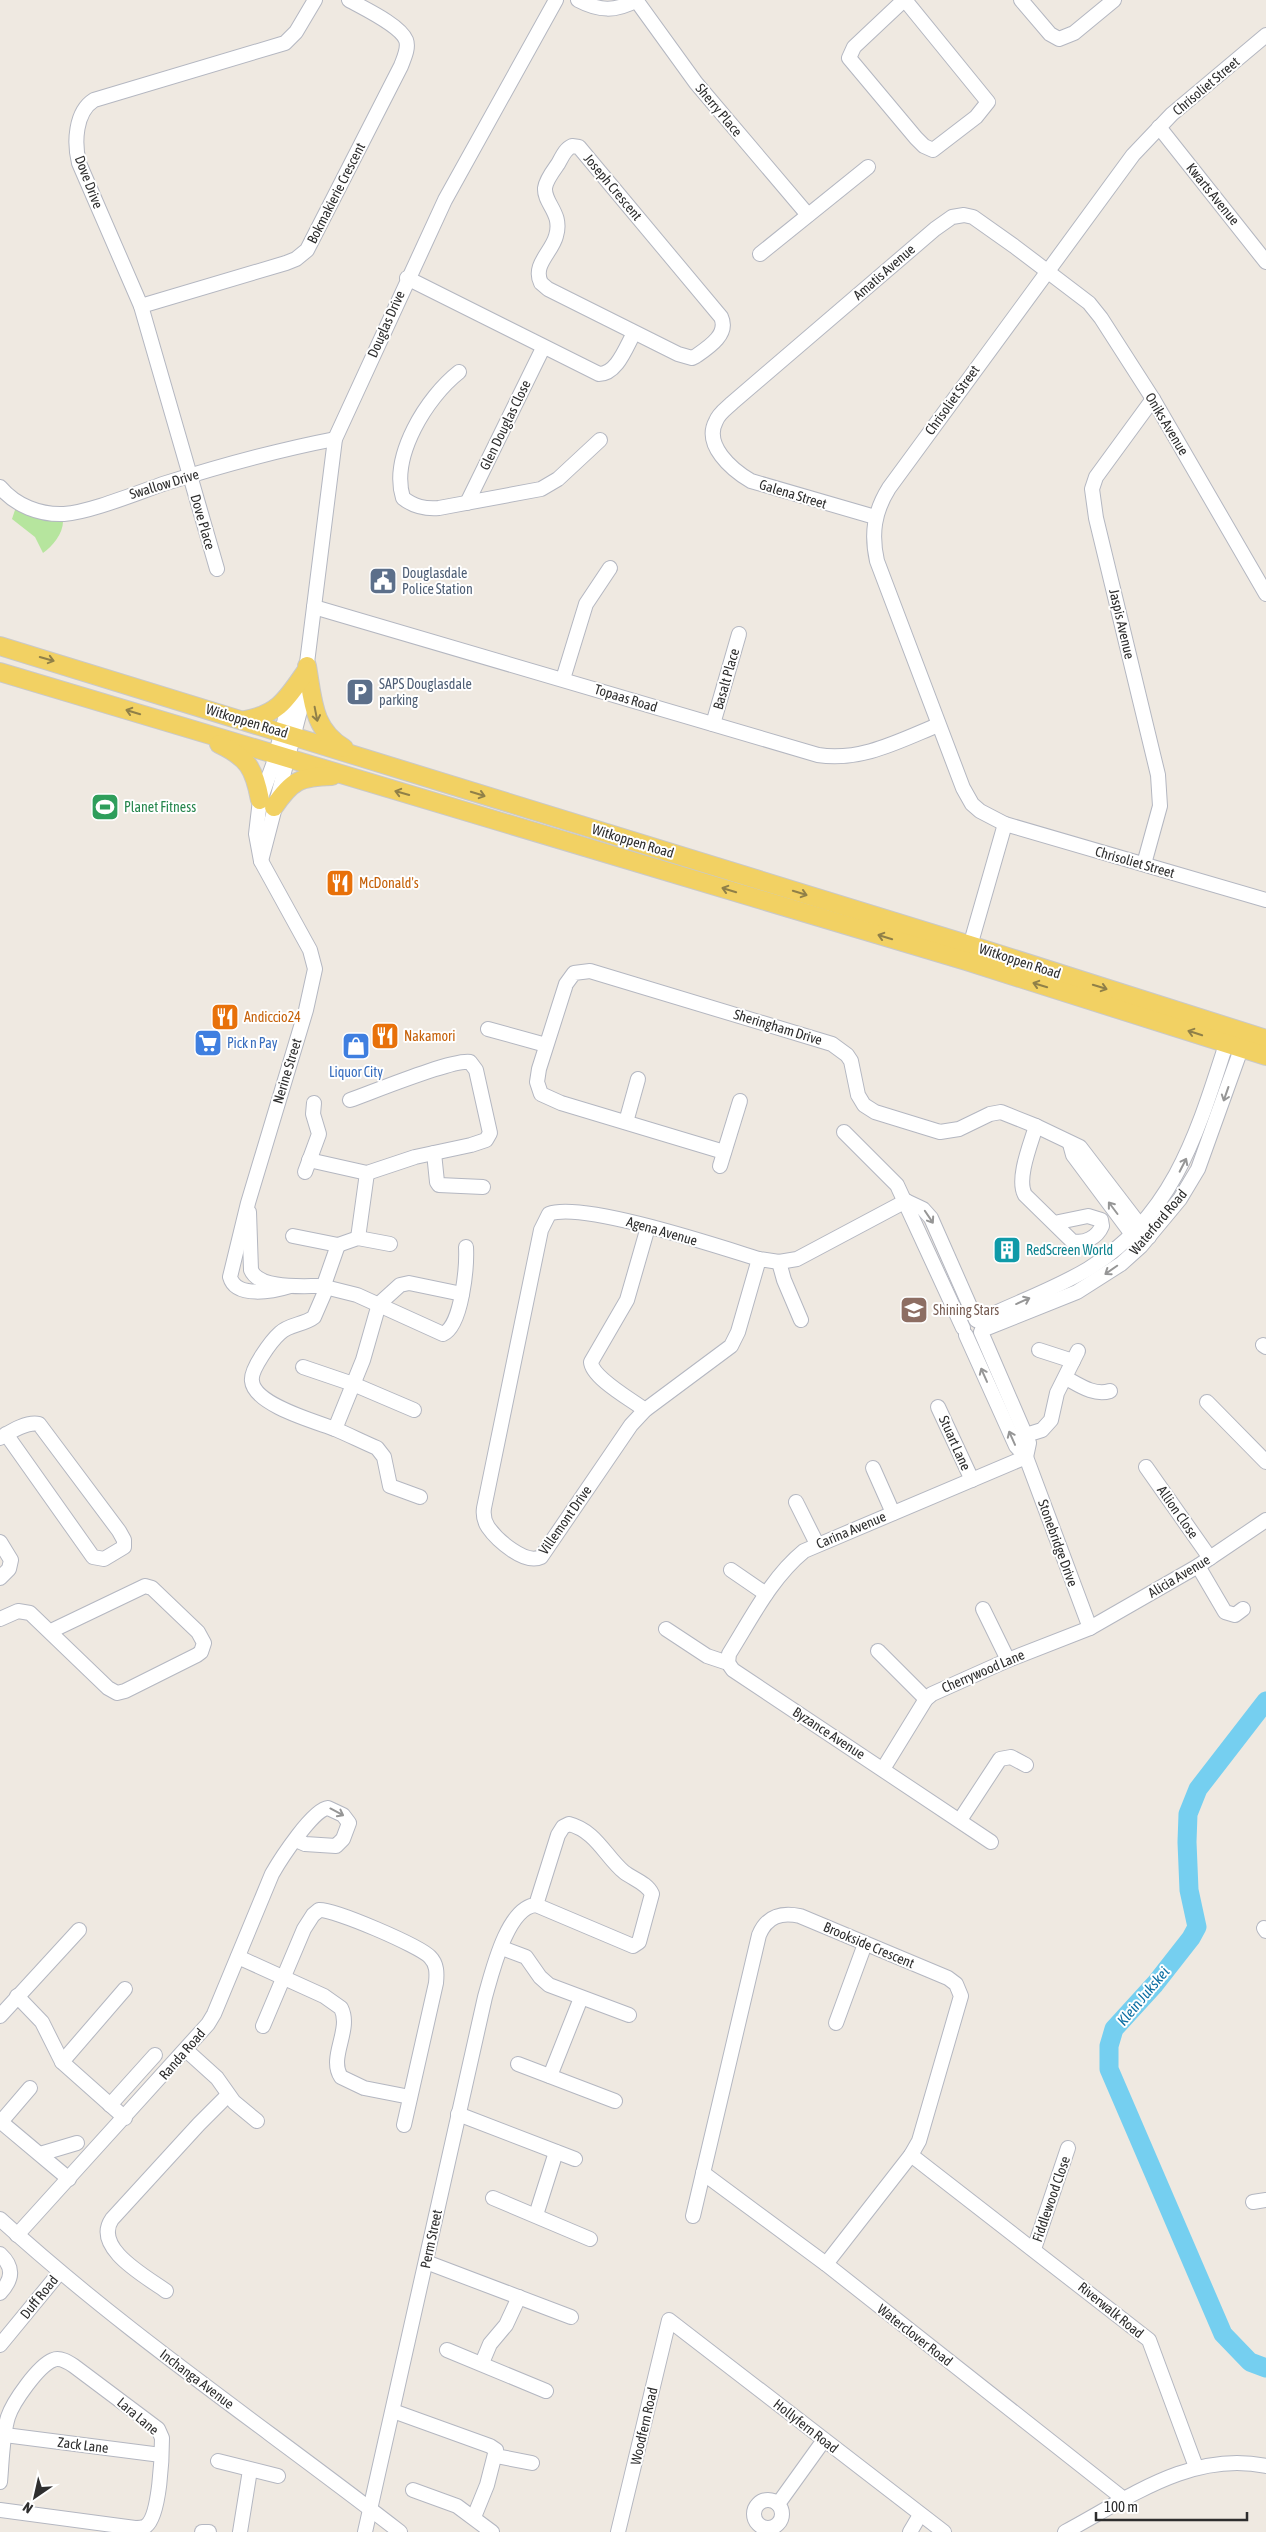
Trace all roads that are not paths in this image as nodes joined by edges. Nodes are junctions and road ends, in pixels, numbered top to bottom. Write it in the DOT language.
graph roads {
  1 [pos="315,0"];
  2 [pos="349,0"];
  3 [pos="556,0"];
  4 [pos="578,0"];
  5 [pos="636,0"];
  6 [pos="904,0"];
  7 [pos="1021,0"];
  8 [pos="1114,0"];
  9 [pos="1266,35"];
  10 [pos="1159,127"];
  11 [pos="868,167"];
  12 [pos="808,215"];
  13 [pos="760,254"];
  14 [pos="1266,262"];
  15 [pos="1047,271"];
  16 [pos="407,278"];
  17 [pos="141,306"];
  18 [pos="634,333"];
  19 [pos="543,348"];
  20 [pos="459,372"];
  21 [pos="1152,399"];
  22 [pos="732,403"];
  23 [pos="335,440"];
  24 [pos="600,440"];
  25 [pos="190,476"];
  26 [pos="0,487"];
  27 [pos="467,503"];
  28 [pos="875,517"];
  29 [pos="610,568"];
  30 [pos="217,569"];
  31 [pos="1266,594"];
  32 [pos="314,606"];
  33 [pos="739,634"];
  34 [pos="0,646"];
  35 [pos="306,671"];
  36 [pos="0,672"];
  37 [pos="563,679"];
  38 [pos="244,720"];
  39 [pos="714,724"];
  40 [pos="938,725"];
  41 [pos="180,726"];
  42 [pos="288,734"];
  43 [pos="283,755"];
  44 [pos="360,757"];
  45 [pos="340,775"];
  46 [pos="267,804"];
  47 [pos="1004,824"];
  48 [pos="1144,864"];
  49 [pos="1266,900"];
  50 [pos="968,953"];
  51 [pos="488,1029"];
  52 [pos="1237,1038"];
  53 [pos="1266,1039"];
  54 [pos="546,1045"];
  55 [pos="1266,1056"];
  56 [pos="638,1079"];
  57 [pos="350,1100"];
  58 [pos="740,1102"];
  59 [pos="314,1103"];
  60 [pos="626,1122"];
  61 [pos="1036,1126"];
  62 [pos="844,1132"];
  63 [pos="724,1152"];
  64 [pos="434,1153"];
  65 [pos="720,1166"];
  66 [pos="367,1173"];
  67 [pos="484,1187"];
  68 [pos="906,1201"];
  69 [pos="248,1204"];
  70 [pos="546,1218"];
  71 [pos="1054,1222"];
  72 [pos="648,1227"];
  73 [pos="1141,1235"];
  74 [pos="293,1236"];
  75 [pos="358,1238"];
  76 [pos="390,1244"];
  77 [pos="338,1245"];
  78 [pos="466,1247"];
  79 [pos="759,1259"];
  80 [pos="779,1262"];
  81 [pos="955,1271"];
  82 [pos="255,1277"];
  83 [pos="941,1278"];
  84 [pos="290,1286"];
  85 [pos="324,1288"];
  86 [pos="245,1290"];
  87 [pos="462,1294"];
  88 [pos="379,1304"];
  89 [pos="801,1320"];
  90 [pos="979,1326"];
  91 [pos="965,1332"];
  92 [pos="1039,1350"];
  93 [pos="303,1367"];
  94 [pos="1066,1378"];
  95 [pos="353,1384"];
  96 [pos="999,1391"];
  97 [pos="1110,1391"];
  98 [pos="1207,1402"];
  99 [pos="938,1407"];
  100 [pos="414,1410"];
  101 [pos="645,1410"];
  102 [pos="335,1429"];
  103 [pos="1026,1435"];
  104 [pos="3,1436"];
  105 [pos="1026,1457"];
  106 [pos="1266,1462"];
  107 [pos="1146,1467"];
  108 [pos="873,1468"];
  109 [pos="972,1480"];
  110 [pos="420,1497"];
  111 [pos="796,1502"];
  112 [pos="893,1513"];
  113 [pos="1266,1520"];
  114 [pos="0,1542"];
  115 [pos="817,1544"];
  116 [pos="1210,1558"];
  117 [pos="1198,1566"];
  118 [pos="731,1570"];
  119 [pos="0,1578"];
  120 [pos="766,1594"];
  121 [pos="983,1609"];
  122 [pos="1243,1609"];
  123 [pos="0,1619"];
  124 [pos="1090,1628"];
  125 [pos="666,1629"];
  126 [pos="51,1631"];
  127 [pos="878,1650"];
  128 [pos="1008,1660"];
  129 [pos="728,1663"];
  130 [pos="926,1699"];
  131 [pos="1026,1765"];
  132 [pos="883,1769"];
  133 [pos="960,1820"];
  134 [pos="296,1840"];
  135 [pos="991,1842"];
  136 [pos="536,1905"];
  137 [pos="79,1930"];
  138 [pos="865,1944"];
  139 [pos="502,1948"];
  140 [pos="238,1957"];
  141 [pos="284,1977"];
  142 [pos="124,1989"];
  143 [pos="17,1996"];
  144 [pos="581,1998"];
  145 [pos="629,2015"];
  146 [pos="0,2016"];
  147 [pos="836,2023"];
  148 [pos="263,2026"];
  149 [pos="186,2050"];
  150 [pos="155,2055"];
  151 [pos="62,2062"];
  152 [pos="518,2064"];
  153 [pos="550,2076"];
  154 [pos="30,2088"];
  155 [pos="228,2095"];
  156 [pos="410,2097"];
  157 [pos="615,2101"];
  158 [pos="110,2105"];
  159 [pos="458,2114"];
  160 [pos="125,2118"];
  161 [pos="257,2121"];
  162 [pos="0,2122"];
  163 [pos="404,2125"];
  164 [pos="77,2143"];
  165 [pos="1068,2148"];
  166 [pos="556,2152"];
  167 [pos="40,2154"];
  168 [pos="911,2154"];
  169 [pos="575,2159"];
  170 [pos="703,2173"];
  171 [pos="69,2178"];
  172 [pos="493,2198"];
  173 [pos="536,2215"];
  174 [pos="693,2216"];
  175 [pos="0,2219"];
  176 [pos="17,2235"];
  177 [pos="590,2239"];
  178 [pos="1034,2249"];
  179 [pos="0,2254"];
  180 [pos="426,2262"];
  181 [pos="826,2264"];
  182 [pos="60,2272"];
  183 [pos="166,2292"];
  184 [pos="0,2293"];
  185 [pos="519,2297"];
  186 [pos="571,2318"];
  187 [pos="669,2320"];
  188 [pos="0,2345"];
  189 [pos="447,2350"];
  190 [pos="482,2363"];
  191 [pos="546,2390"];
  192 [pos="393,2411"];
  193 [pos="5,2436"];
  194 [pos="824,2440"];
  195 [pos="161,2455"];
  196 [pos="496,2456"];
  197 [pos="218,2461"];
  198 [pos="532,2463"];
  199 [pos="1266,2466"];
  200 [pos="1196,2467"];
  201 [pos="250,2470"];
  202 [pos="278,2476"];
  203 [pos="0,2482"];
  204 [pos="413,2490"];
  205 [pos="1124,2500"];
  206 [pos="778,2504"];
  207 [pos="370,2509"];
  208 [pos="0,2510"];
  209 [pos="920,2514"];
  210 [pos="474,2517"];
  211 [pos="202,2532"];
  212 [pos="209,2532"];
  213 [pos="240,2532"];
  214 [pos="365,2532"];
  215 [pos="400,2532"];
  216 [pos="492,2532"];
  217 [pos="618,2532"];
  218 [pos="910,2532"];
  219 [pos="944,2532"];
  220 [pos="1065,2532"];
  1 -- 17 [label="street, Dove Drive"];
  2 -- 17 [label="street, Bokmakierie Crescent"];
  3 -- 16 [label="street, Douglas Drive"];
  4 -- 5 [label="street"];
  5 -- 12 [label="street, Sherry Place"];
  6 -- 6 [label="street"];
  7 -- 8 [label="street"];
  9 -- 10 [label="street, Chrisoliet Street"];
  10 -- 14 [label="street, Kwarts Avenue"];
  10 -- 15 [label="street, Chrisoliet Street"];
  11 -- 12 [label="street"];
  12 -- 13 [label="street"];
  15 -- 21 [label="street, Oniks Avenue"];
  15 -- 22 [label="street, Amatis Avenue"];
  15 -- 28 [label="street, Chrisoliet Street"];
  16 -- 19 [label="street"];
  16 -- 23 [label="street, Douglas Drive"];
  17 -- 25 [label="street, Dove Drive"];
  18 -- 18 [label="street, Joseph Crescent"];
  18 -- 19 [label="street"];
  19 -- 27 [label="street, Glen Douglas Close"];
  20 -- 27 [label="street"];
  21 -- 31 [label="street, Oniks Avenue"];
  21 -- 48 [label="street, Jaspis Avenue"];
  22 -- 28 [label="street, Galena Street"];
  23 -- 25 [label="street, Swallow Drive"];
  23 -- 32 [label="street, Douglas Drive"];
  24 -- 27 [label="street"];
  25 -- 26 [label="street, Swallow Drive"];
  25 -- 30 [label="street, Dove Place"];
  28 -- 40 [label="street, Chrisoliet Street"];
  29 -- 37 [label="street"];
  32 -- 35 [label="street, Douglas Drive"];
  32 -- 37 [label="street, Topaas Road"];
  33 -- 39 [label="street, Basalt Place"];
  34 -- 38 [label="main road, Witkoppen Road, one-way"];
  35 -- 38 [label="main road"];
  35 -- 42 [label="street, Douglas Drive"];
  35 -- 44 [label="main road, one-way"];
  41 -- 36 [label="main road, Witkoppen Road, one-way"];
  37 -- 39 [label="street, Topaas Road"];
  38 -- 42 [label="main road, Witkoppen Road"];
  39 -- 40 [label="street, Topaas Road"];
  40 -- 47 [label="street, Chrisoliet Street"];
  41 -- 43 [label="main road, Witkoppen Road"];
  41 -- 46 [label="main road"];
  42 -- 43 [label="street, Douglas Drive"];
  42 -- 44 [label="main road, Witkoppen Road"];
  43 -- 45 [label="main road, Witkoppen Road"];
  43 -- 46 [label="street, Nerine Street"];
  44 -- 50 [label="main road, Witkoppen Road, one-way"];
  45 -- 46 [label="main road"];
  50 -- 45 [label="main road, Witkoppen Road, one-way"];
  46 -- 69 [label="street, Nerine Street"];
  47 -- 48 [label="street, Chrisoliet Street"];
  47 -- 50 [label="street"];
  48 -- 49 [label="street, Chrisoliet Street"];
  50 -- 52 [label="main road, Witkoppen Road"];
  51 -- 54 [label="street"];
  52 -- 53 [label="main road, Witkoppen Road"];
  52 -- 55 [label="main road, Witkoppen Road"];
  52 -- 73 [label="street, Waterford Road"];
  54 -- 60 [label="street, Sheringham Drive"];
  54 -- 61 [label="street, Sheringham Drive"];
  56 -- 60 [label="street"];
  57 -- 64 [label="street"];
  58 -- 63 [label="street"];
  59 -- 66 [label="street"];
  60 -- 63 [label="street, Sheringham Drive"];
  61 -- 71 [label="street"];
  61 -- 73 [label="street, Sheringham Drive"];
  62 -- 68 [label="street, Stonebridge Drive"];
  63 -- 65 [label="street"];
  64 -- 66 [label="street"];
  64 -- 67 [label="street"];
  66 -- 75 [label="street"];
  68 -- 80 [label="street, Agena Avenue"];
  68 -- 81 [label="street, Stonebridge Drive, one-way"];
  68 -- 83 [label="street, Stonebridge Drive"];
  69 -- 82 [label="street, Nerine Street"];
  69 -- 86 [label="street, Nerine Street"];
  70 -- 72 [label="street, Agena Avenue"];
  70 -- 101 [label="street, Villemont Drive"];
  72 -- 79 [label="street, Agena Avenue"];
  72 -- 101 [label="street"];
  73 -- 90 [label="street, Waterford Road"];
  74 -- 77 [label="street"];
  75 -- 76 [label="street"];
  75 -- 77 [label="street"];
  77 -- 85 [label="street"];
  78 -- 87 [label="street"];
  79 -- 80 [label="street, Agena Avenue"];
  79 -- 101 [label="street, Villemont Drive"];
  80 -- 89 [label="street"];
  81 -- 83 [label="street"];
  81 -- 90 [label="street, Stonebridge Drive"];
  82 -- 84 [label="street"];
  82 -- 86 [label="street"];
  83 -- 91 [label="street, Stonebridge Drive"];
  84 -- 85 [label="street"];
  84 -- 86 [label="street"];
  85 -- 88 [label="street"];
  85 -- 102 [label="street"];
  87 -- 88 [label="street"];
  87 -- 88 [label="street"];
  88 -- 95 [label="street"];
  90 -- 91 [label="street, Waterford Road"];
  90 -- 96 [label="street, Stonebridge Drive"];
  96 -- 91 [label="street, Stonebridge Drive, one-way"];
  92 -- 94 [label="street"];
  93 -- 95 [label="street"];
  94 -- 97 [label="street"];
  94 -- 103 [label="street"];
  95 -- 100 [label="street"];
  95 -- 102 [label="street"];
  96 -- 103 [label="street, Stonebridge Drive"];
  105 -- 96 [label="street, Stonebridge Drive, one-way"];
  98 -- 106 [label="street"];
  99 -- 109 [label="street, Stuart Lane"];
  102 -- 110 [label="street"];
  103 -- 105 [label="street, Stonebridge Drive"];
  104 -- 104 [label="street"];
  105 -- 109 [label="street, Carina Avenue"];
  105 -- 124 [label="street, Stonebridge Drive"];
  107 -- 116 [label="street, Allion Close"];
  108 -- 112 [label="street"];
  109 -- 112 [label="street, Carina Avenue"];
  111 -- 115 [label="street"];
  112 -- 115 [label="street, Carina Avenue"];
  113 -- 116 [label="street, Alicia Avenue"];
  114 -- 119 [label="street"];
  115 -- 120 [label="street, Carina Avenue"];
  116 -- 117 [label="street, Alicia Avenue"];
  117 -- 122 [label="street"];
  117 -- 124 [label="street, Alicia Avenue"];
  118 -- 120 [label="street"];
  120 -- 129 [label="street, Carina Avenue"];
  121 -- 128 [label="street"];
  123 -- 126 [label="street"];
  124 -- 128 [label="street, Cherrywood Lane"];
  125 -- 129 [label="street, Byzance Avenue"];
  126 -- 126 [label="street"];
  127 -- 130 [label="street"];
  128 -- 130 [label="street, Cherrywood Lane"];
  129 -- 132 [label="street, Byzance Avenue"];
  130 -- 132 [label="street, Cherrywood Lane"];
  131 -- 133 [label="street"];
  132 -- 133 [label="street, Byzance Avenue"];
  133 -- 135 [label="street, Byzance Avenue"];
  134 -- 140 [label="street, Randa Road"];
  136 -- 136 [label="street"];
  136 -- 139 [label="street, Perm Street"];
  137 -- 143 [label="street"];
  138 -- 147 [label="street"];
  138 -- 168 [label="street, Brookside Crescent"];
  138 -- 170 [label="street, Brookside Crescent"];
  139 -- 144 [label="street"];
  139 -- 159 [label="street, Perm Street"];
  140 -- 141 [label="street"];
  140 -- 149 [label="street, Randa Road"];
  141 -- 148 [label="street"];
  141 -- 156 [label="street"];
  141 -- 156 [label="street"];
  142 -- 151 [label="street"];
  143 -- 146 [label="street"];
  143 -- 151 [label="street"];
  144 -- 145 [label="street"];
  144 -- 153 [label="street"];
  149 -- 155 [label="street"];
  149 -- 160 [label="street, Randa Road"];
  150 -- 158 [label="street"];
  151 -- 158 [label="street"];
  152 -- 153 [label="street"];
  153 -- 157 [label="street"];
  154 -- 162 [label="street"];
  155 -- 161 [label="street"];
  155 -- 183 [label="street"];
  156 -- 163 [label="street"];
  158 -- 160 [label="street"];
  159 -- 166 [label="street"];
  159 -- 180 [label="street, Perm Street"];
  160 -- 171 [label="street, Randa Road"];
  162 -- 167 [label="street"];
  164 -- 167 [label="street"];
  165 -- 178 [label="street, Fiddlewood Close"];
  166 -- 169 [label="street"];
  166 -- 173 [label="street"];
  167 -- 171 [label="street"];
  168 -- 178 [label="street, Riverwalk Road"];
  168 -- 181 [label="street, Brookside Crescent"];
  170 -- 174 [label="street, Brookside Crescent"];
  170 -- 181 [label="street, Waterclover Road"];
  171 -- 176 [label="street, Randa Road"];
  172 -- 173 [label="street"];
  173 -- 177 [label="street"];
  175 -- 176 [label="street, Inchanga Avenue"];
  176 -- 182 [label="street, Inchanga Avenue"];
  178 -- 200 [label="street, Riverwalk Road"];
  179 -- 184 [label="street"];
  180 -- 185 [label="street"];
  180 -- 192 [label="street, Perm Street"];
  181 -- 205 [label="street, Waterclover Road"];
  182 -- 188 [label="street, Duff Road"];
  182 -- 207 [label="street, Inchanga Avenue"];
  185 -- 186 [label="street"];
  185 -- 190 [label="street"];
  187 -- 194 [label="street, Hollyfern Road"];
  187 -- 217 [label="street, Woodfern Road"];
  189 -- 190 [label="street"];
  190 -- 191 [label="street"];
  192 -- 196 [label="street"];
  192 -- 207 [label="street, Perm Street"];
  193 -- 195 [label="street, Zack Lane"];
  193 -- 195 [label="street, Lara Lane"];
  193 -- 203 [label="street, Lara Lane"];
  194 -- 206 [label="street"];
  194 -- 209 [label="street, Hollyfern Road"];
  195 -- 208 [label="street, Lara Lane"];
  196 -- 198 [label="street"];
  196 -- 210 [label="street"];
  197 -- 201 [label="street"];
  199 -- 200 [label="street"];
  200 -- 205 [label="street"];
  201 -- 202 [label="street"];
  201 -- 213 [label="street"];
  204 -- 210 [label="street"];
  205 -- 220 [label="street"];
  207 -- 214 [label="street, Perm Street"];
  207 -- 215 [label="street, Inchanga Avenue"];
  209 -- 218 [label="street"];
  209 -- 219 [label="street, Hollyfern Road"];
  210 -- 216 [label="street"];
  211 -- 212 [label="street"];
}
